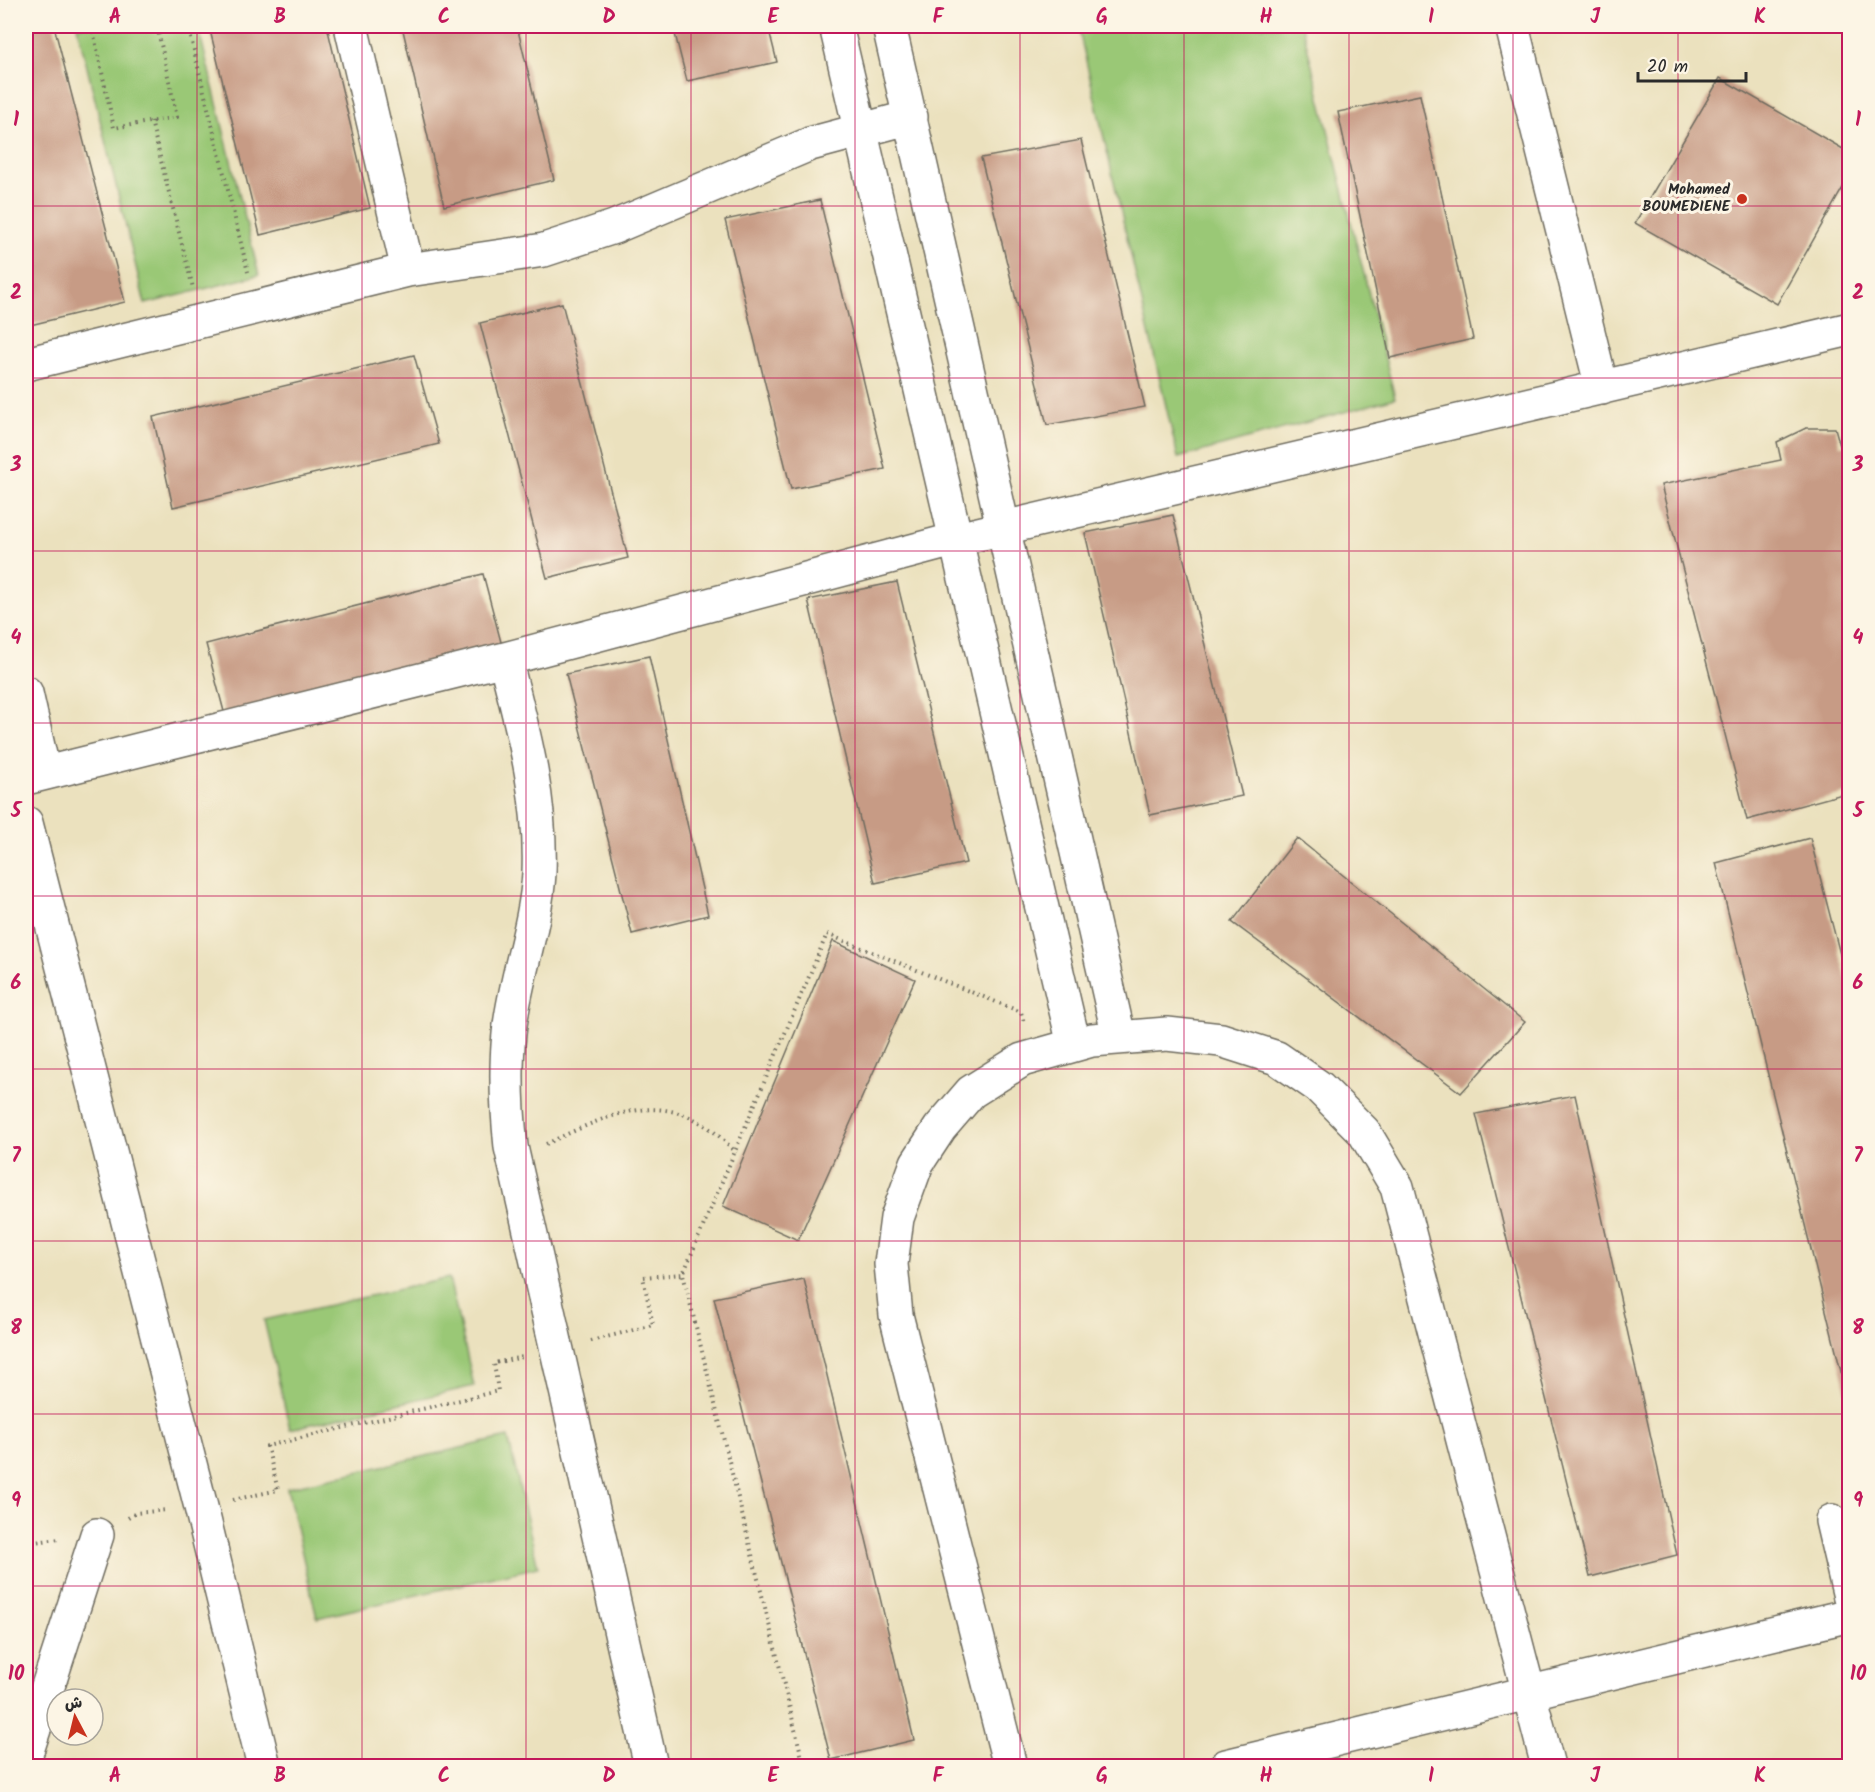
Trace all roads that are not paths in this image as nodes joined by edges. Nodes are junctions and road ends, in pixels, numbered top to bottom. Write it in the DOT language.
graph roads {
  1 [pos="351,26"];
  2 [pos="836,26"];
  3 [pos="889,26"];
  4 [pos="1512,26"];
  5 [pos="911,117"];
  6 [pos="862,130"];
  7 [pos="408,270"];
  8 [pos="1850,329"];
  9 [pos="26,364"];
  10 [pos="1602,388"];
  11 [pos="1004,529"];
  12 [pos="957,540"];
  13 [pos="505,658"];
  14 [pos="26,693"];
  15 [pos="35,776"];
  16 [pos="26,824"];
  17 [pos="1119,1037"];
  18 [pos="1074,1045"];
  19 [pos="1832,1521"];
  20 [pos="97,1535"];
  21 [pos="1850,1597"];
  22 [pos="1850,1615"];
  23 [pos="1530,1692"];
  24 [pos="26,1754"];
  25 [pos="264,1767"];
  26 [pos="651,1767"];
  27 [pos="1010,1767"];
  28 [pos="1226,1767"];
  29 [pos="1548,1767"];
  1 -- 7 [label="street"];
  2 -- 6 [label="street"];
  3 -- 5 [label="street"];
  4 -- 10 [label="street"];
  5 -- 6 [label="street"];
  5 -- 11 [label="street"];
  6 -- 7 [label="street"];
  6 -- 12 [label="street"];
  7 -- 9 [label="street"];
  8 -- 10 [label="street"];
  10 -- 11 [label="street"];
  11 -- 12 [label="street"];
  11 -- 17 [label="street"];
  12 -- 13 [label="street"];
  12 -- 18 [label="street"];
  13 -- 15 [label="street"];
  13 -- 26 [label="street"];
  14 -- 15 [label="street"];
  16 -- 25 [label="street"];
  17 -- 18 [label="street"];
  17 -- 23 [label="street"];
  18 -- 27 [label="street"];
  19 -- 21 [label="street"];
  20 -- 24 [label="street"];
  22 -- 23 [label="street"];
  23 -- 28 [label="street"];
  23 -- 29 [label="street"];
}
